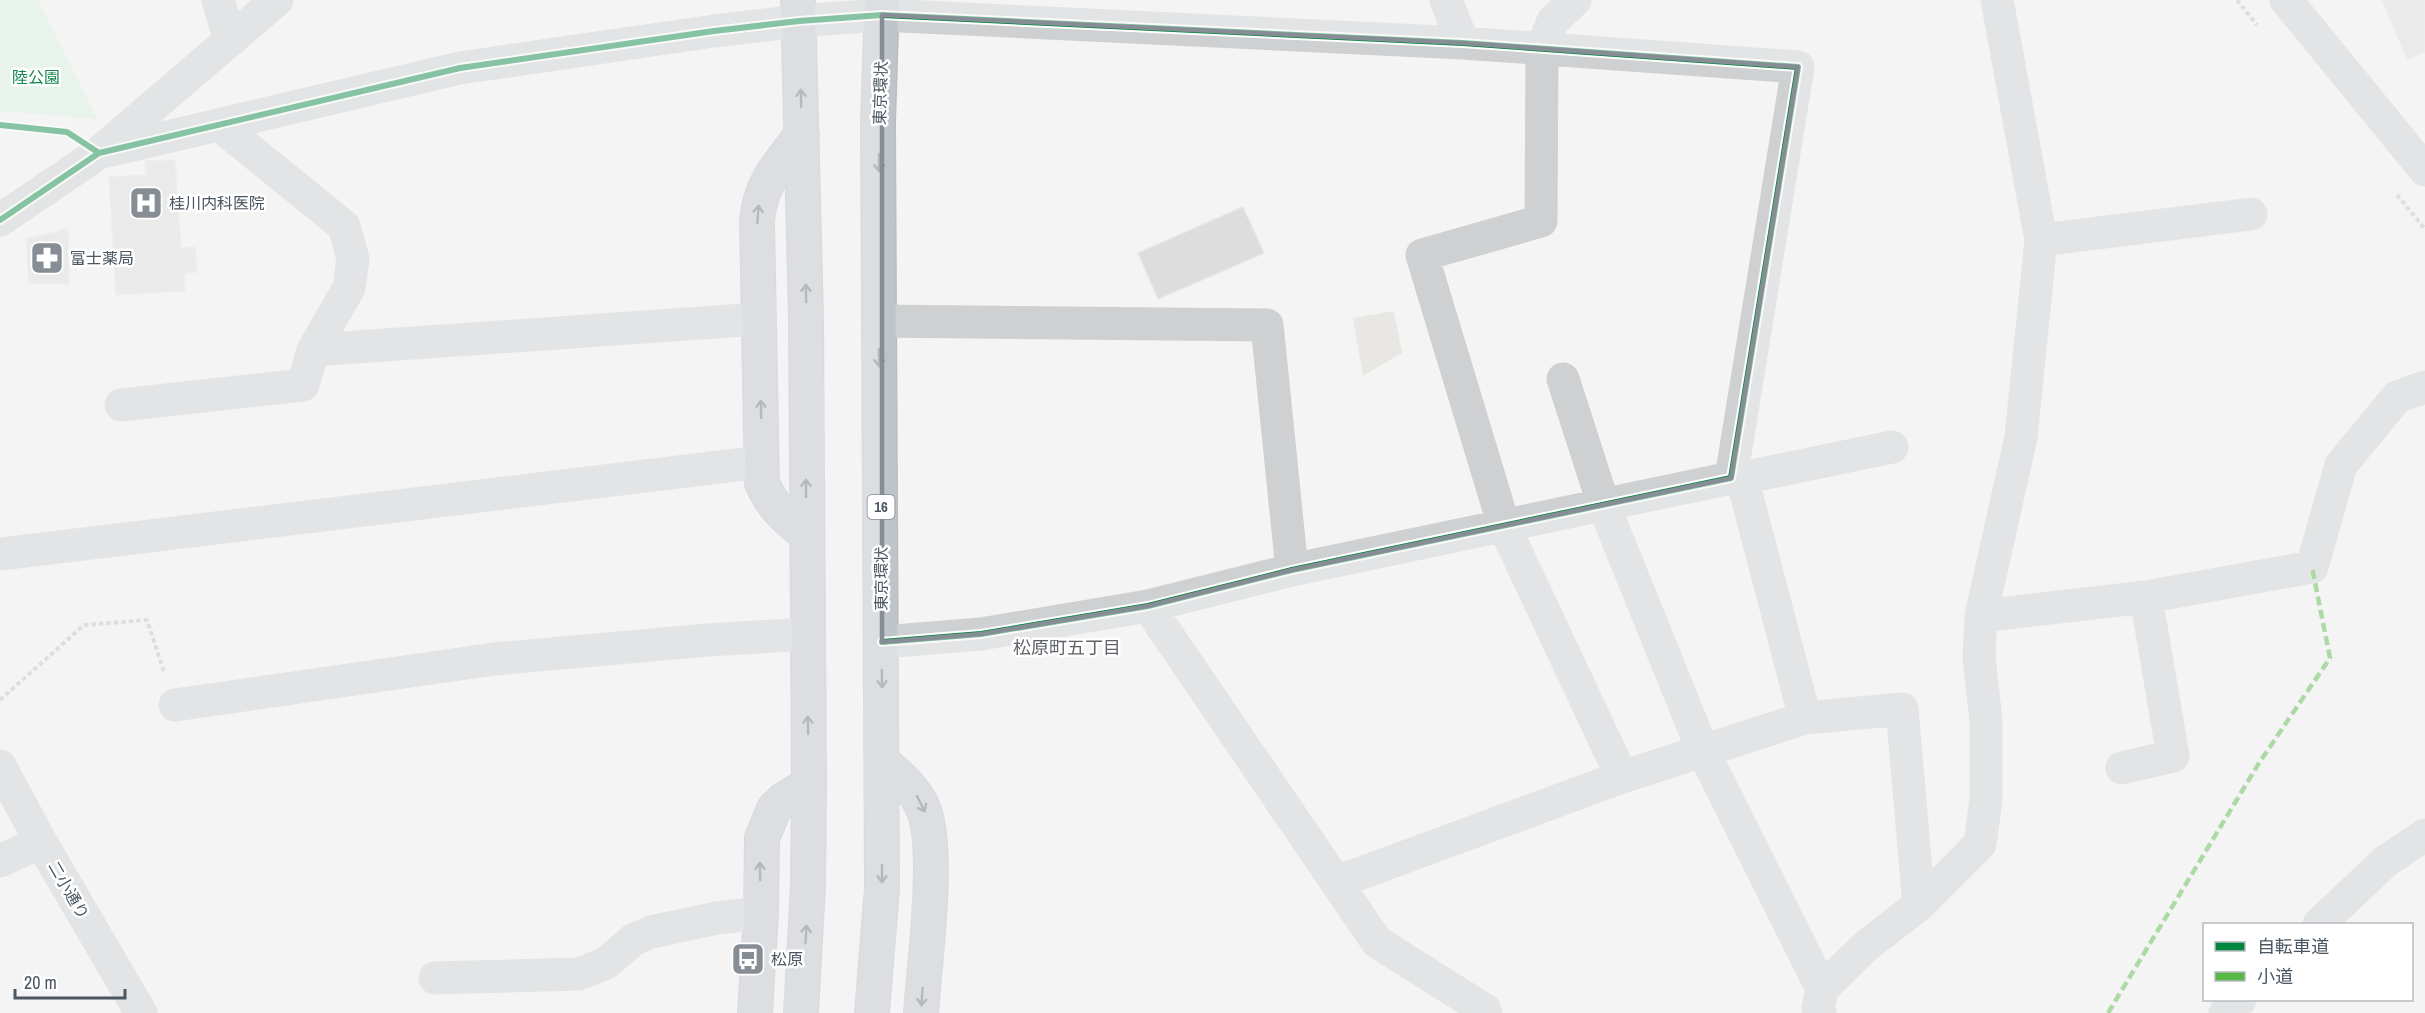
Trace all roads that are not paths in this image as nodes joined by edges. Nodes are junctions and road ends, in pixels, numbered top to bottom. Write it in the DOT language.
graph roads {
  1 [pos="218,0"];
  2 [pos="277,0"];
  3 [pos="1446,0"];
  4 [pos="1575,0"];
  5 [pos="1997,0"];
  6 [pos="2286,0"];
  7 [pos="882,8"];
  8 [pos="799,10"];
  9 [pos="230,41"];
  10 [pos="1463,43"];
  11 [pos="1542,48"];
  12 [pos="219,124"];
  13 [pos="802,134"];
  14 [pos="99,153"];
  15 [pos="2425,170"];
  16 [pos="2251,214"];
  17 [pos="0,220"];
  18 [pos="2041,240"];
  19 [pos="759,319"];
  20 [pos="879,321"];
  21 [pos="313,350"];
  22 [pos="1563,378"];
  23 [pos="2425,387"];
  24 [pos="121,405"];
  25 [pos="1892,447"];
  26 [pos="761,462"];
  27 [pos="1736,478"];
  28 [pos="1604,506"];
  29 [pos="1504,526"];
  30 [pos="806,534"];
  31 [pos="0,554"];
  32 [pos="1293,570"];
  33 [pos="2146,597"];
  34 [pos="1148,606"];
  35 [pos="1981,615"];
  36 [pos="807,634"];
  37 [pos="882,642"];
  38 [pos="175,705"];
  39 [pos="1805,718"];
  40 [pos="1703,750"];
  41 [pos="882,761"];
  42 [pos="0,766"];
  43 [pos="2122,768"];
  44 [pos="1622,777"];
  45 [pos="809,784"];
  46 [pos="2425,835"];
  47 [pos="41,843"];
  48 [pos="0,861"];
  49 [pos="1337,882"];
  50 [pos="1919,905"];
  51 [pos="761,913"];
  52 [pos="2320,923"];
  53 [pos="435,978"];
  54 [pos="1821,1001"];
  55 [pos="2238,1001"];
  56 [pos="141,1013"];
  57 [pos="755,1013"];
  58 [pos="801,1013"];
  59 [pos="872,1013"];
  60 [pos="921,1013"];
  61 [pos="1486,1013"];
  62 [pos="2225,1013"];
  1 -- 9 [label="street"];
  2 -- 9 [label="street"];
  3 -- 10 [label="street"];
  4 -- 11 [label="street"];
  5 -- 18 [label="street"];
  6 -- 15 [label="street"];
  7 -- 8 [label="street"];
  7 -- 10 [label="street"];
  7 -- 20 [label="highway, 東京環状 / 16, one-way"];
  8 -- 12 [label="street"];
  13 -- 8 [label="highway, one-way"];
  9 -- 14 [label="street"];
  10 -- 11 [label="street"];
  11 -- 27 [label="street"];
  11 -- 29 [label="street"];
  12 -- 14 [label="street"];
  12 -- 21 [label="street"];
  19 -- 13 [label="highway, one-way"];
  30 -- 13 [label="highway, one-way"];
  14 -- 17 [label="street"];
  16 -- 18 [label="street"];
  18 -- 35 [label="street"];
  19 -- 21 [label="street"];
  26 -- 19 [label="highway, one-way"];
  20 -- 32 [label="street"];
  20 -- 37 [label="highway, 東京環状 / 16, one-way"];
  21 -- 24 [label="street"];
  22 -- 28 [label="street"];
  23 -- 33 [label="street"];
  25 -- 27 [label="street"];
  26 -- 30 [label="highway"];
  26 -- 31 [label="street"];
  27 -- 28 [label="street"];
  27 -- 39 [label="street"];
  28 -- 29 [label="street"];
  28 -- 40 [label="street"];
  29 -- 32 [label="street"];
  29 -- 44 [label="street"];
  30 -- 36 [label="highway"];
  32 -- 34 [label="street"];
  33 -- 35 [label="street"];
  33 -- 43 [label="street"];
  34 -- 37 [label="street"];
  34 -- 49 [label="street"];
  35 -- 50 [label="street"];
  36 -- 38 [label="street"];
  45 -- 36 [label="highway, one-way"];
  37 -- 41 [label="highway, 東京環状 / 16, one-way"];
  39 -- 40 [label="street"];
  39 -- 50 [label="street"];
  40 -- 44 [label="street"];
  40 -- 54 [label="street"];
  41 -- 59 [label="highway, 東京環状 / 16, one-way"];
  41 -- 60 [label="highway, one-way"];
  42 -- 47 [label="street, 二小通り"];
  44 -- 49 [label="street"];
  51 -- 45 [label="highway, one-way"];
  58 -- 45 [label="highway, one-way"];
  46 -- 52 [label="street"];
  47 -- 48 [label="street"];
  47 -- 56 [label="street, 二小通り"];
  49 -- 61 [label="street"];
  50 -- 54 [label="street"];
  51 -- 53 [label="street"];
  51 -- 57 [label="highway"];
  55 -- 62 [label="street"];
}
